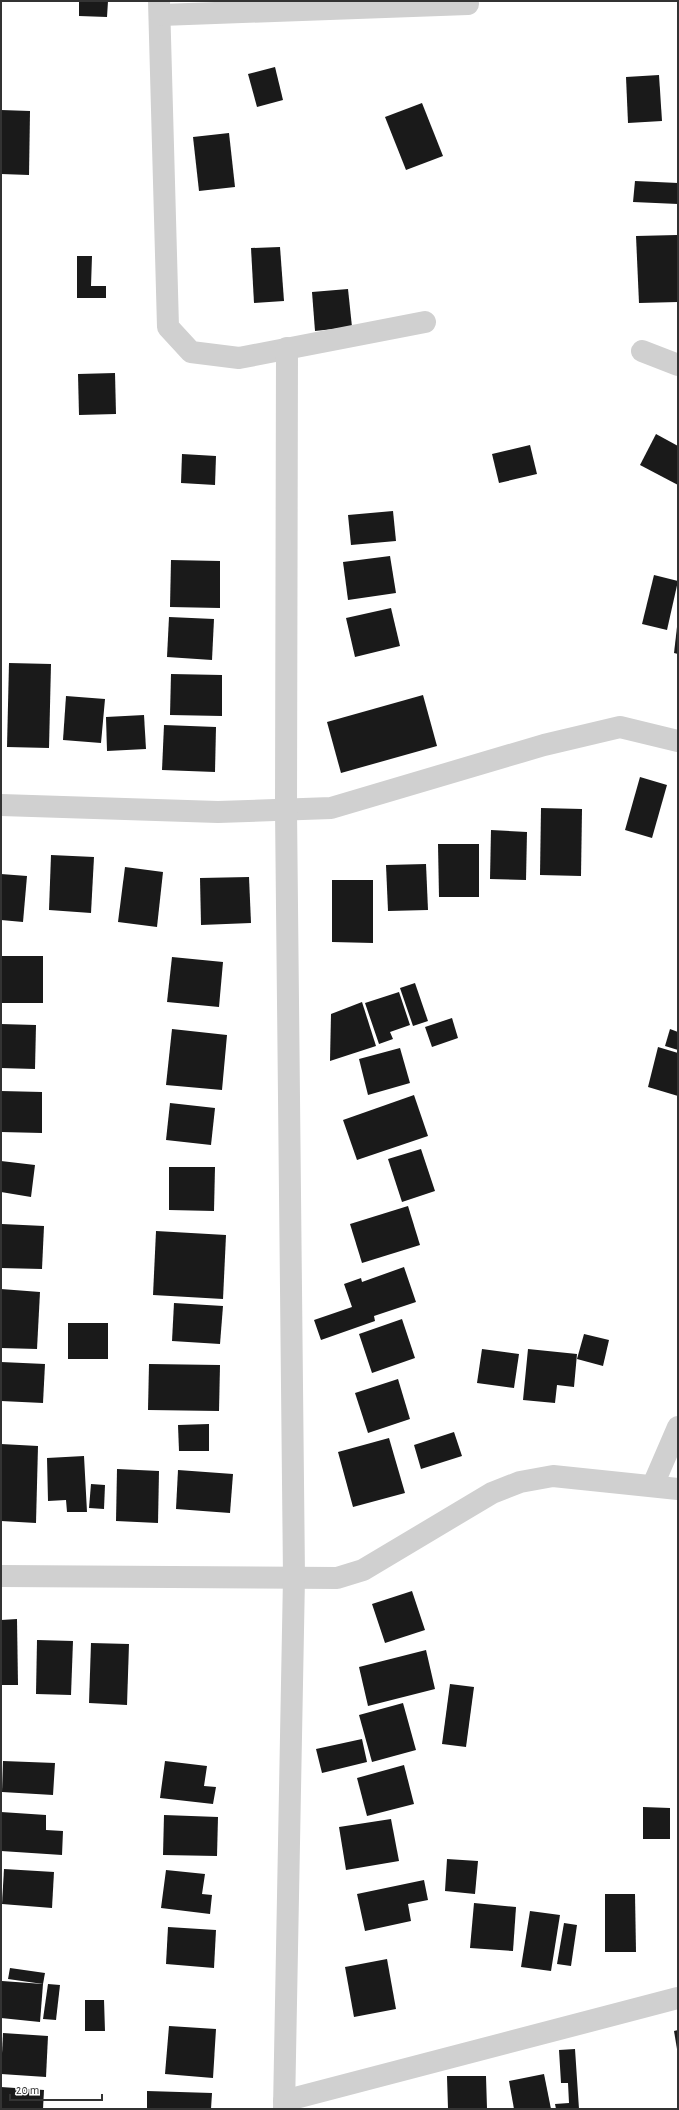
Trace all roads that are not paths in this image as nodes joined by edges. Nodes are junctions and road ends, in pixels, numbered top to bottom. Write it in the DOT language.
graph roads {
  1 [pos="468,4"];
  2 [pos="160,8"];
  3 [pos="425,322"];
  4 [pos="287,348"];
  5 [pos="642,351"];
  6 [pos="678,365"];
  7 [pos="678,741"];
  8 [pos="1,805"];
  9 [pos="286,810"];
  10 [pos="678,1427"];
  11 [pos="654,1485"];
  12 [pos="678,1488"];
  13 [pos="1,1576"];
  14 [pos="294,1577"];
  15 [pos="678,1998"];
  16 [pos="284,2105"];
  1 -- 2 [label="street"];
  2 -- 4 [label="street"];
  3 -- 4 [label="street"];
  4 -- 9 [label="street"];
  5 -- 6 [label="street"];
  7 -- 9 [label="street"];
  8 -- 9 [label="street"];
  9 -- 14 [label="street"];
  10 -- 11 [label="street"];
  11 -- 12 [label="street"];
  11 -- 14 [label="street"];
  13 -- 14 [label="street"];
  14 -- 16 [label="street"];
  15 -- 16 [label="street"];
}
